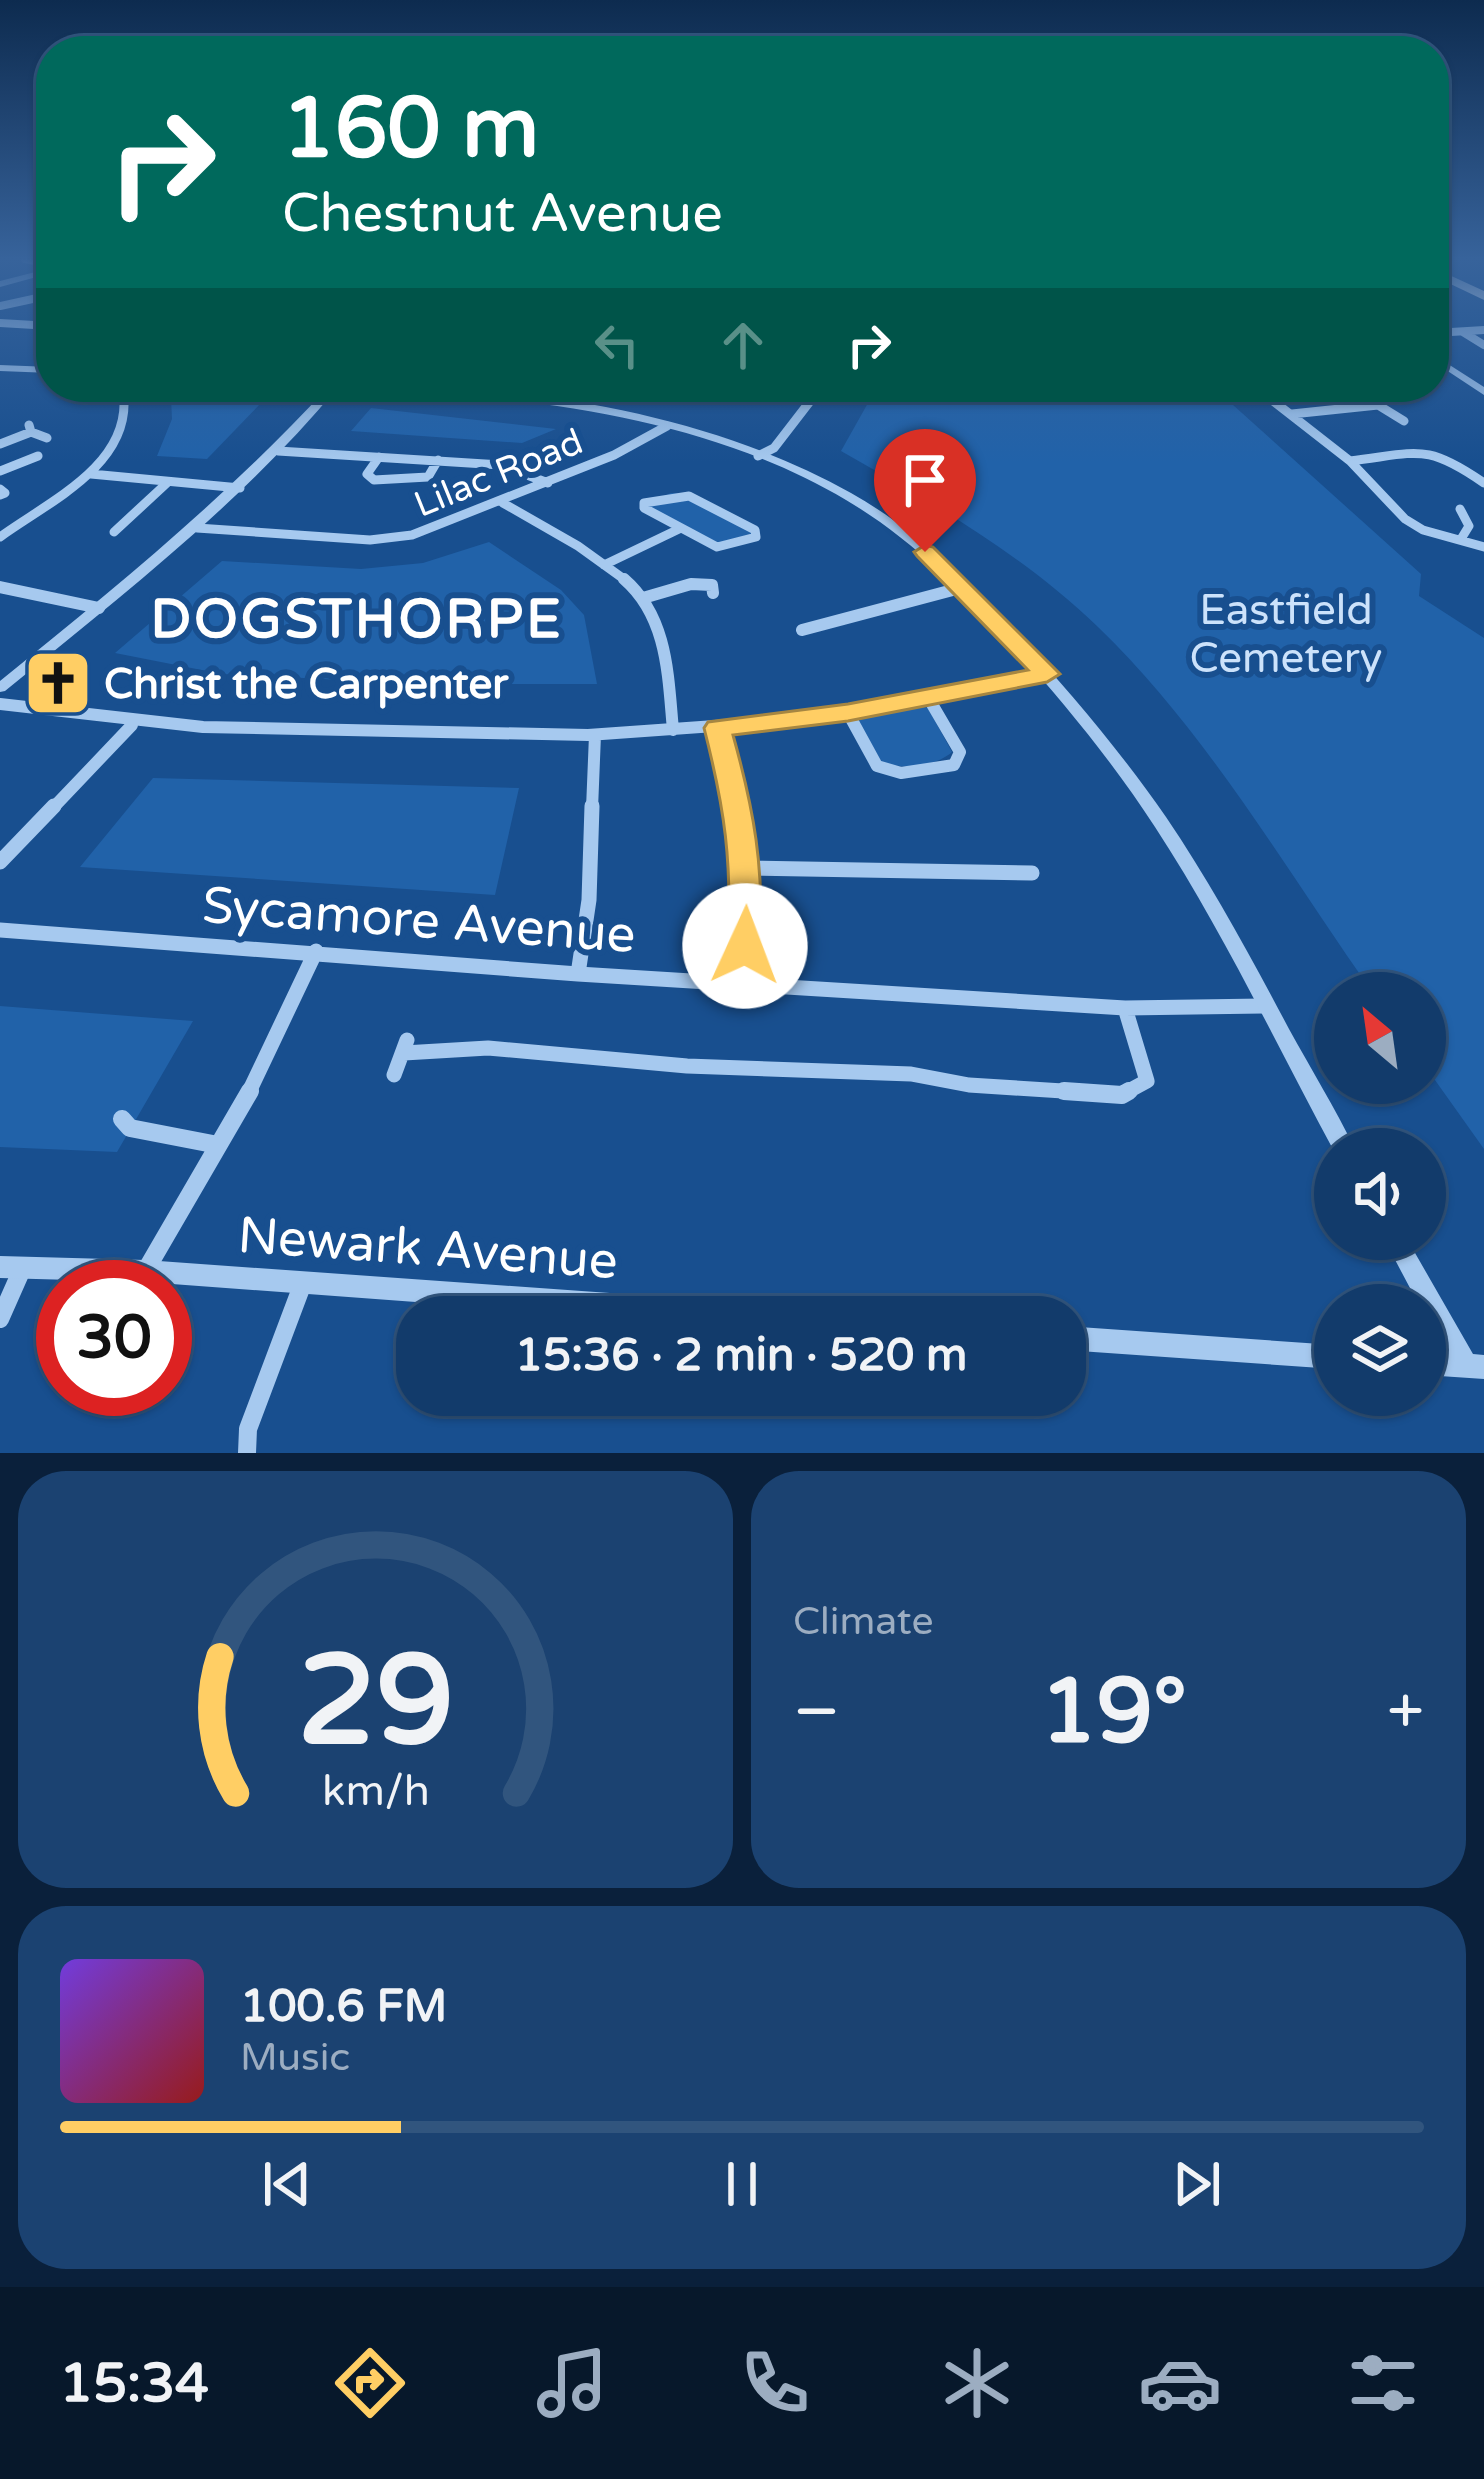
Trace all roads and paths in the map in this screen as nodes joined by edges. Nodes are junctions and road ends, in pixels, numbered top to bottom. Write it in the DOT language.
graph roads {
  1 [pos="1484,330"];
  2 [pos="1450,332"];
  3 [pos="1462,332"];
  4 [pos="1484,344"];
  5 [pos="0,368"];
  6 [pos="36,369"];
  7 [pos="1449,369"];
  8 [pos="1484,380"];
  9 [pos="1468,382"];
  10 [pos="1484,392"];
  11 [pos="124,402"];
  12 [pos="320,402"];
  13 [pos="549,402"];
  14 [pos="809,402"];
  15 [pos="1276,402"];
  16 [pos="1380,402"];
  17 [pos="1378,405"];
  18 [pos="1292,414"];
  19 [pos="1404,421"];
  20 [pos="667,426"];
  21 [pos="47,438"];
  22 [pos="0,444"];
  23 [pos="278,451"];
  24 [pos="38,456"];
  25 [pos="758,456"];
  26 [pos="379,457"];
  27 [pos="438,460"];
  28 [pos="1350,461"];
  29 [pos="0,471"];
  30 [pos="91,474"];
  31 [pos="169,482"];
  32 [pos="548,482"];
  33 [pos="1484,484"];
  34 [pos="241,488"];
  35 [pos="503,503"];
  36 [pos="1460,509"];
  37 [pos="197,528"];
  38 [pos="679,529"];
  39 [pos="114,532"];
  40 [pos="0,537"];
  41 [pos="1461,539"];
  42 [pos="1484,548"];
  43 [pos="604,565"];
  44 [pos="0,587"];
  45 [pos="964,587"];
  46 [pos="713,593"];
  47 [pos="644,598"];
  48 [pos="99,608"];
  49 [pos="802,630"];
  50 [pos="1047,674"];
  51 [pos="0,688"];
  52 [pos="929,699"];
  53 [pos="0,704"];
  54 [pos="848,712"];
  55 [pos="132,724"];
  56 [pos="718,728"];
  57 [pos="673,730"];
  58 [pos="595,735"];
  59 [pos="0,862"];
  60 [pos="747,868"];
  61 [pos="1031,873"];
  62 [pos="0,930"];
  63 [pos="316,952"];
  64 [pos="578,974"];
  65 [pos="743,985"];
  66 [pos="1263,1006"];
  67 [pos="1125,1008"];
  68 [pos="831,1070"];
  69 [pos="394,1075"];
  70 [pos="830,1090"];
  71 [pos="122,1119"];
  72 [pos="1332,1128"];
  73 [pos="218,1144"];
  74 [pos="151,1260"];
  75 [pos="1408,1260"];
  76 [pos="12,1266"];
  77 [pos="192,1275"];
  78 [pos="303,1283"];
  79 [pos="485,1296"];
  80 [pos="0,1319"];
  81 [pos="1086,1339"];
  82 [pos="1314,1356"];
  83 [pos="1475,1366"];
  84 [pos="247,1453"];
  1 -- 3 [label="street"];
  2 -- 3 [label="street"];
  3 -- 4 [label="street"];
  5 -- 6 [label="street"];
  7 -- 9 [label="street"];
  8 -- 9 [label="street"];
  9 -- 10 [label="street"];
  11 -- 30 [label="street"];
  12 -- 23 [label="street"];
  13 -- 20 [label="street"];
  14 -- 25 [label="street"];
  15 -- 18 [label="street"];
  16 -- 17 [label="street"];
  17 -- 18 [label="street"];
  17 -- 19 [label="street"];
  18 -- 28 [label="street"];
  20 -- 25 [label="street"];
  20 -- 32 [label="street, Lilac Road"];
  21 -- 22 [label="street"];
  23 -- 26 [label="street"];
  23 -- 34 [label="street"];
  24 -- 29 [label="street"];
  25 -- 45 [label="street"];
  26 -- 27 [label="street"];
  26 -- 27 [label="street"];
  27 -- 32 [label="street"];
  28 -- 33 [label="street"];
  28 -- 41 [label="street"];
  30 -- 31 [label="street"];
  30 -- 40 [label="street"];
  31 -- 34 [label="street"];
  31 -- 39 [label="street"];
  32 -- 35 [label="street, Lilac Road"];
  34 -- 37 [label="street"];
  35 -- 37 [label="street, Lilac Road"];
  35 -- 43 [label="street"];
  36 -- 41 [label="street"];
  37 -- 48 [label="street"];
  38 -- 38 [label="street"];
  38 -- 43 [label="street"];
  41 -- 42 [label="street"];
  43 -- 47 [label="street"];
  44 -- 48 [label="street"];
  45 -- 49 [label="street"];
  45 -- 50 [label="street"];
  46 -- 47 [label="street"];
  47 -- 57 [label="street"];
  48 -- 51 [label="street"];
  50 -- 52 [label="street"];
  50 -- 66 [label="street"];
  52 -- 54 [label="street"];
  52 -- 54 [label="street"];
  53 -- 55 [label="street"];
  54 -- 56 [label="street"];
  55 -- 58 [label="street"];
  55 -- 59 [label="street"];
  56 -- 57 [label="street"];
  56 -- 60 [label="street"];
  57 -- 58 [label="street"];
  58 -- 64 [label="street"];
  60 -- 61 [label="street"];
  60 -- 65 [label="street"];
  62 -- 63 [label="street, Sycamore Avenue"];
  63 -- 64 [label="street, Sycamore Avenue"];
  63 -- 73 [label="street"];
  64 -- 65 [label="street, Sycamore Avenue"];
  65 -- 67 [label="street, Sycamore Avenue"];
  66 -- 67 [label="street, Sycamore Avenue"];
  66 -- 72 [label="street"];
  67 -- 68 [label="street"];
  68 -- 69 [label="street"];
  68 -- 70 [label="street"];
  71 -- 73 [label="street"];
  73 -- 74 [label="street"];
  75 -- 83 [label="street"];
  76 -- 80 [label="street"];
  77 -- 78 [label="street, Newark Avenue"];
  78 -- 79 [label="street, Newark Avenue"];
  78 -- 84 [label="street"];
  81 -- 82 [label="street"];
}
